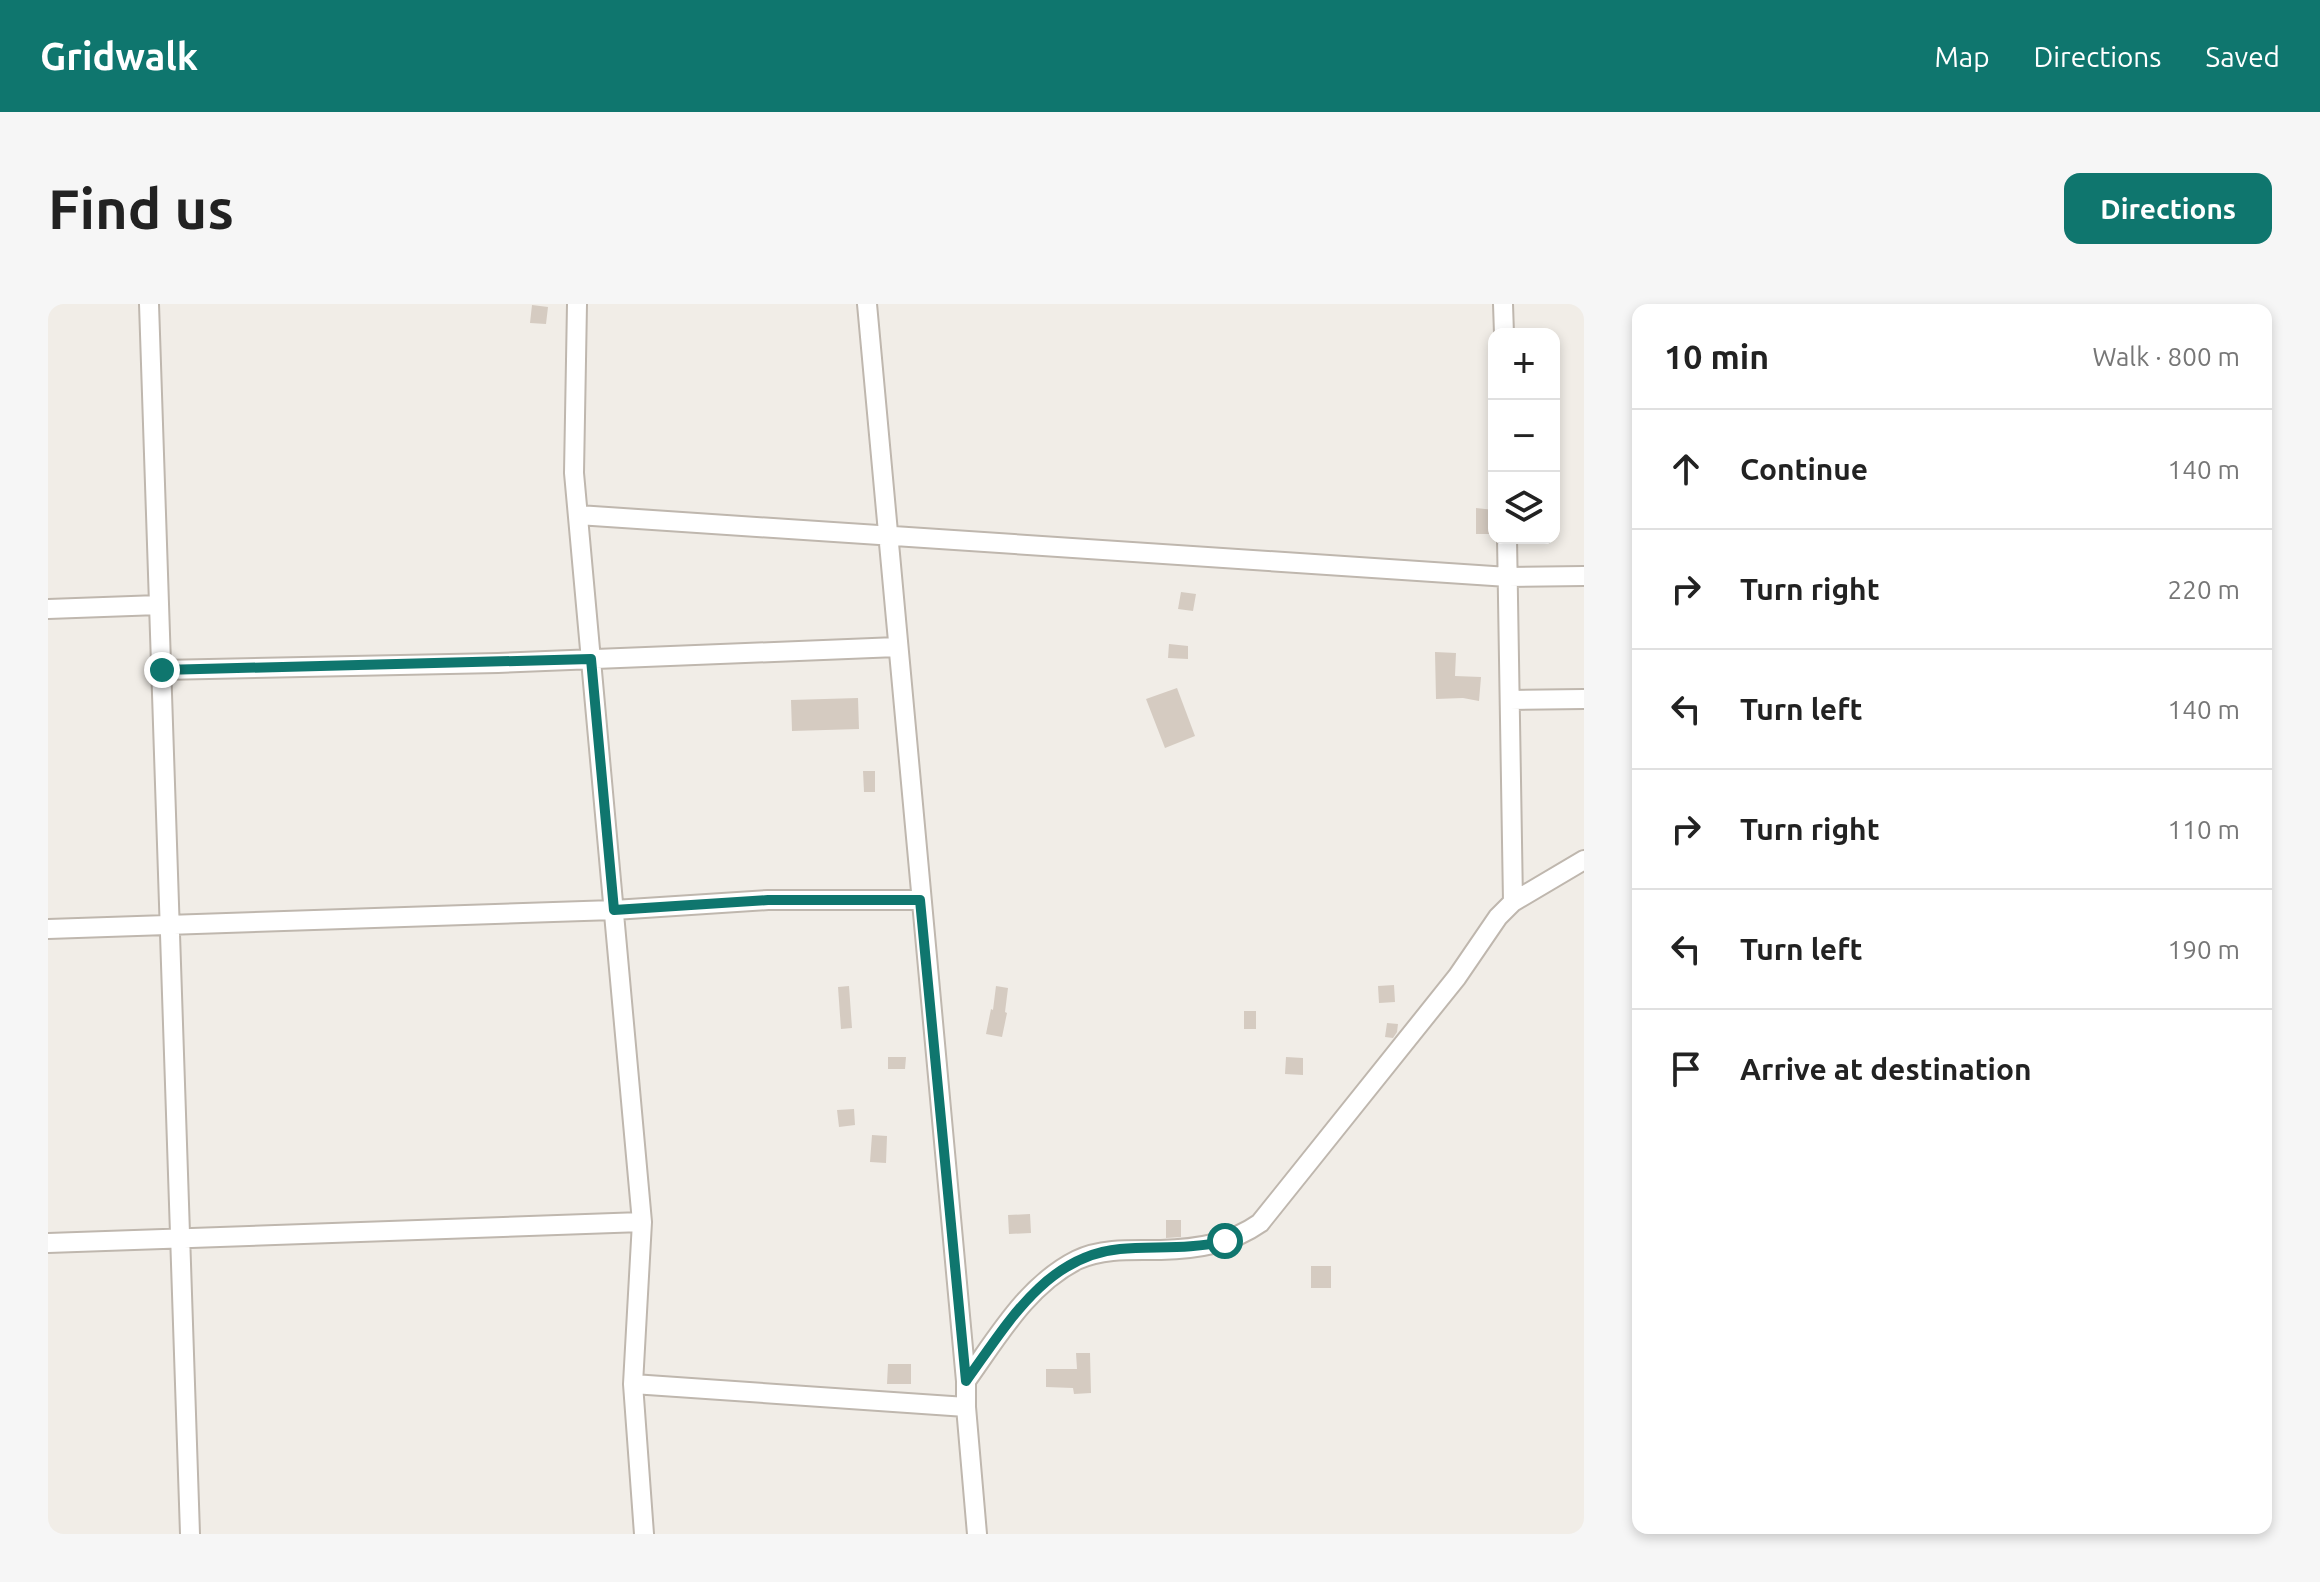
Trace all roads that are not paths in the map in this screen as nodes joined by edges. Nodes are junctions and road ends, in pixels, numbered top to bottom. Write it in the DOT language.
graph roads {
  1 [pos="149,304"];
  2 [pos="577,304"];
  3 [pos="867,304"];
  4 [pos="1503,304"];
  5 [pos="1504,328"];
  6 [pos="578,515"];
  7 [pos="887,535"];
  8 [pos="1507,544"];
  9 [pos="1584,576"];
  10 [pos="1508,577"];
  11 [pos="159,605"];
  12 [pos="48,609"];
  13 [pos="897,647"];
  14 [pos="591,659"];
  15 [pos="162,670"];
  16 [pos="1584,699"];
  17 [pos="1510,700"];
  18 [pos="1584,860"];
  19 [pos="920,900"];
  20 [pos="1513,902"];
  21 [pos="614,910"];
  22 [pos="170,925"];
  23 [pos="48,929"];
  24 [pos="642,1222"];
  25 [pos="181,1238"];
  26 [pos="48,1243"];
  27 [pos="966,1381"];
  28 [pos="633,1384"];
  29 [pos="966,1407"];
  30 [pos="190,1534"];
  31 [pos="644,1534"];
  32 [pos="977,1534"];
  1 -- 11 [label="street"];
  2 -- 6 [label="street"];
  3 -- 7 [label="street"];
  4 -- 5 [label="street"];
  6 -- 7 [label="street"];
  6 -- 14 [label="street"];
  7 -- 10 [label="street"];
  7 -- 13 [label="street"];
  8 -- 10 [label="street"];
  9 -- 10 [label="street"];
  10 -- 17 [label="street"];
  11 -- 12 [label="street"];
  11 -- 15 [label="street"];
  13 -- 14 [label="street"];
  13 -- 19 [label="street"];
  14 -- 15 [label="street"];
  14 -- 21 [label="street"];
  15 -- 22 [label="street"];
  16 -- 17 [label="street"];
  17 -- 20 [label="street"];
  18 -- 20 [label="street"];
  19 -- 21 [label="street"];
  19 -- 27 [label="street"];
  20 -- 27 [label="street"];
  21 -- 22 [label="street"];
  21 -- 24 [label="street"];
  22 -- 23 [label="street"];
  22 -- 25 [label="street"];
  24 -- 25 [label="street"];
  24 -- 28 [label="street"];
  25 -- 26 [label="street"];
  25 -- 30 [label="street"];
  27 -- 29 [label="street"];
  28 -- 29 [label="street"];
  28 -- 31 [label="street"];
  29 -- 32 [label="street"];
}
